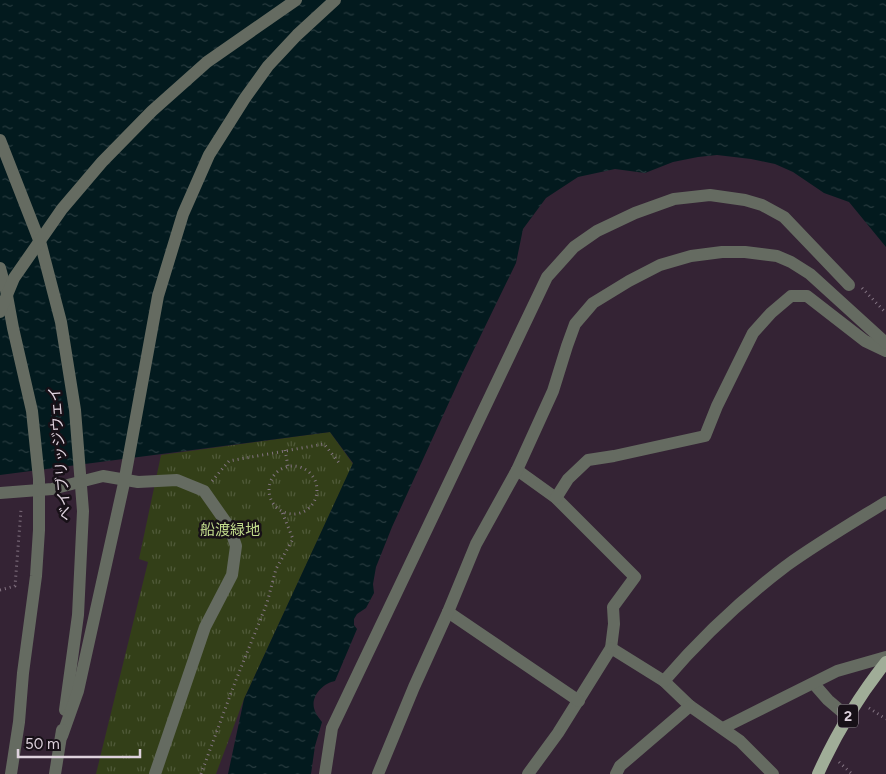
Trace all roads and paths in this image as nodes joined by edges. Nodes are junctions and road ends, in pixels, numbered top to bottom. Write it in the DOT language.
graph roads {
  1 [pos="296,0"];
  2 [pos="335,0"];
  3 [pos="0,140"];
  4 [pos="0,268"];
  5 [pos="849,286"];
  6 [pos="0,312"];
  7 [pos="886,313"];
  8 [pos="886,343"];
  9 [pos="886,351"];
  10 [pos="285,449"];
  11 [pos="340,464"];
  12 [pos="288,466"];
  13 [pos="516,470"];
  14 [pos="204,491"];
  15 [pos="0,493"];
  16 [pos="556,498"];
  17 [pos="886,502"];
  18 [pos="22,510"];
  19 [pos="282,512"];
  20 [pos="0,590"];
  21 [pos="448,612"];
  22 [pos="611,648"];
  23 [pos="886,657"];
  24 [pos="886,662"];
  25 [pos="664,681"];
  26 [pos="814,684"];
  27 [pos="579,701"];
  28 [pos="858,701"];
  29 [pos="690,706"];
  30 [pos="848,717"];
  31 [pos="886,719"];
  32 [pos="723,728"];
  33 [pos="62,736"];
  34 [pos="11,774"];
  35 [pos="55,774"];
  36 [pos="155,774"];
  37 [pos="201,774"];
  38 [pos="324,774"];
  39 [pos="378,774"];
  40 [pos="528,774"];
  41 [pos="616,774"];
  42 [pos="773,774"];
  43 [pos="818,774"];
  1 -- 6 [label="street"];
  2 -- 33 [label="street"];
  3 -- 33 [label="street, ベイブリッジウェイ"];
  4 -- 34 [label="street, ベイブリッジウェイ"];
  5 -- 7 [label="path"];
  5 -- 38 [label="street"];
  8 -- 13 [label="street"];
  9 -- 16 [label="street"];
  10 -- 11 [label="path"];
  10 -- 12 [label="path"];
  10 -- 14 [label="path"];
  12 -- 19 [label="path"];
  12 -- 19 [label="path"];
  13 -- 16 [label="street"];
  13 -- 21 [label="street"];
  14 -- 15 [label="street"];
  14 -- 36 [label="street"];
  16 -- 22 [label="street"];
  17 -- 25 [label="street"];
  18 -- 20 [label="path"];
  19 -- 37 [label="path"];
  21 -- 27 [label="street"];
  21 -- 39 [label="street"];
  22 -- 25 [label="street"];
  22 -- 27 [label="street"];
  23 -- 26 [label="street"];
  24 -- 28 [label="main road, 2"];
  25 -- 29 [label="street"];
  26 -- 30 [label="street"];
  26 -- 32 [label="street"];
  27 -- 40 [label="street"];
  28 -- 30 [label="main road, 2"];
  28 -- 31 [label="path"];
  29 -- 32 [label="street"];
  29 -- 41 [label="street"];
  30 -- 43 [label="main road, 2"];
  32 -- 42 [label="street"];
  33 -- 35 [label="street, ベイブリッジウェイ"];
}
